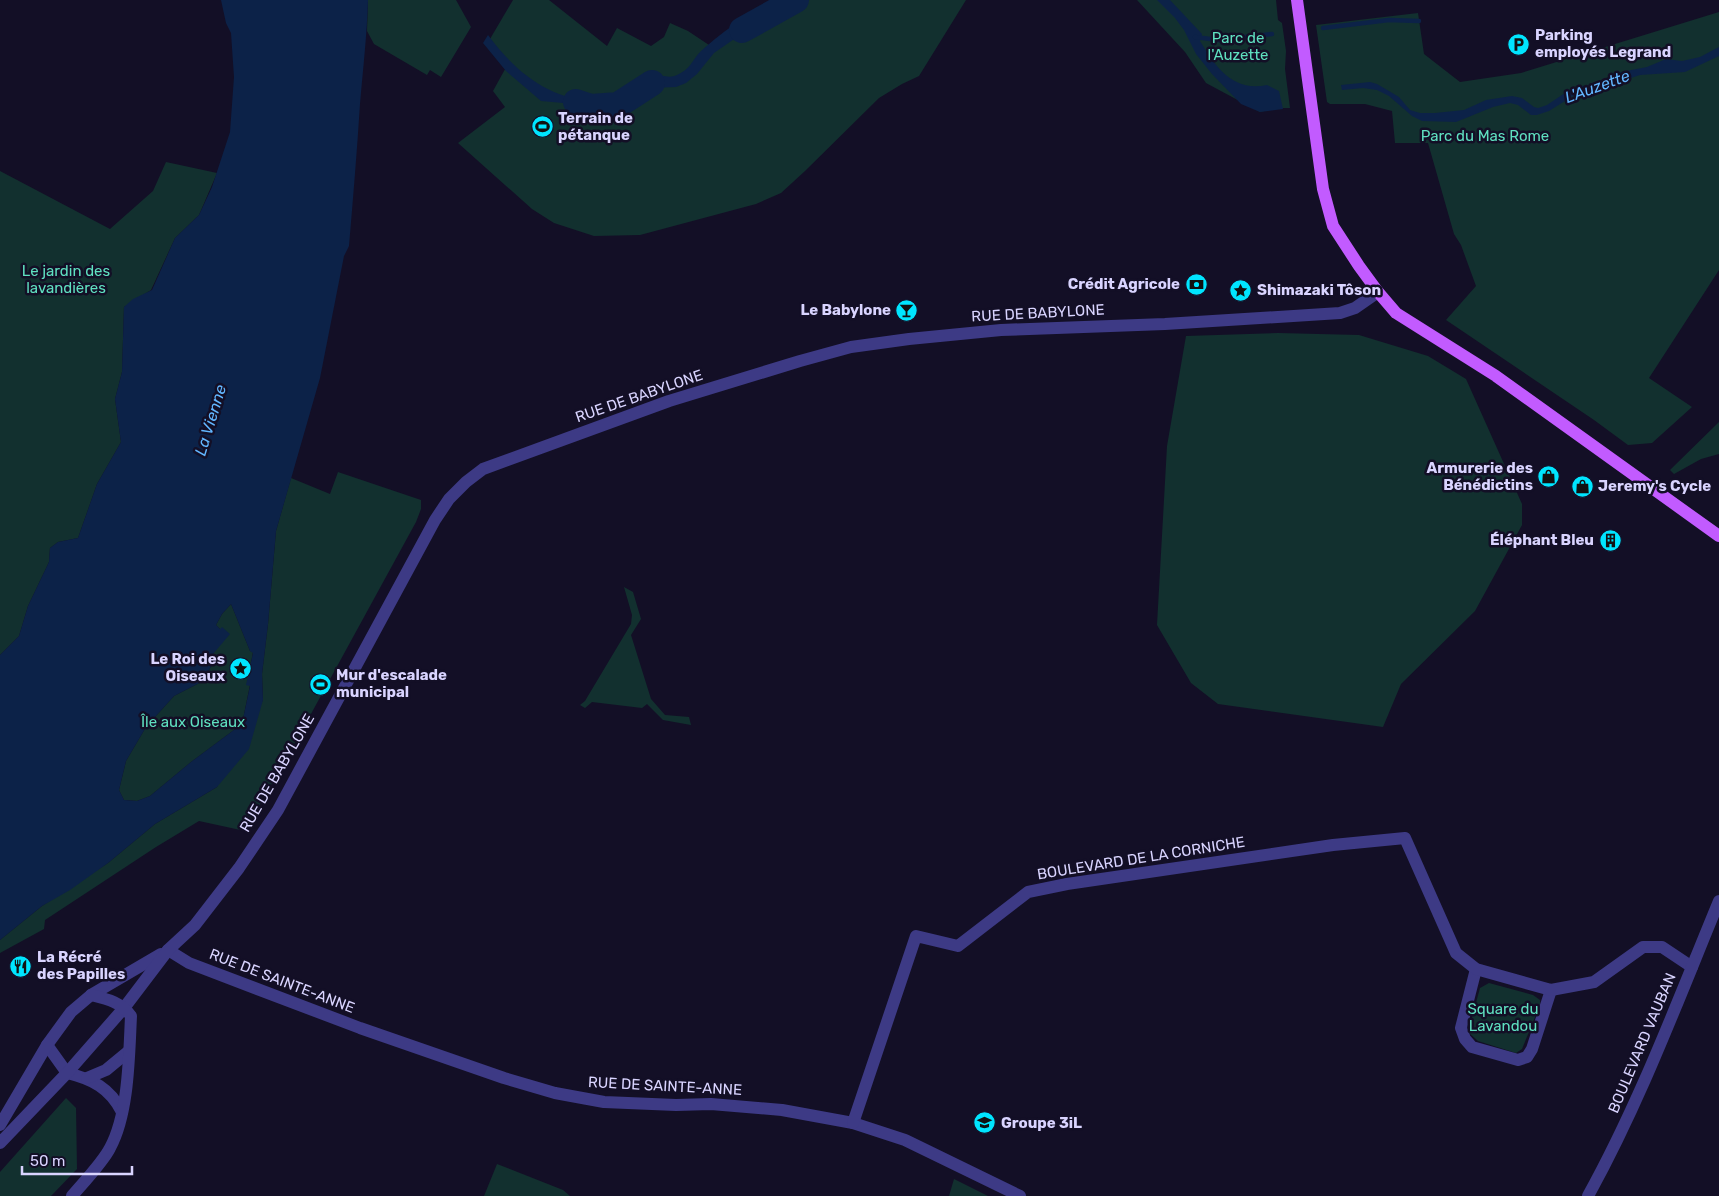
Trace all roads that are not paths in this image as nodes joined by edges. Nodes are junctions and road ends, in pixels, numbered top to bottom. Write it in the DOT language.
graph roads {
  1 [pos="1297,0"];
  2 [pos="1378,292"];
  3 [pos="1719,536"];
  4 [pos="1719,901"];
  5 [pos="168,950"];
  6 [pos="1692,966"];
  7 [pos="1476,970"];
  8 [pos="1551,990"];
  9 [pos="91,995"];
  10 [pos="124,1008"];
  11 [pos="47,1045"];
  12 [pos="129,1051"];
  13 [pos="67,1073"];
  14 [pos="87,1078"];
  15 [pos="122,1112"];
  16 [pos="853,1123"];
  17 [pos="0,1125"];
  18 [pos="0,1143"];
  19 [pos="72,1196"];
  20 [pos="1020,1196"];
  21 [pos="1588,1196"];
  1 -- 2 [label="main road"];
  2 -- 3 [label="main road"];
  2 -- 5 [label="street, RUE DE BABYLONE"];
  4 -- 6 [label="street, BOULEVARD VAUBAN"];
  5 -- 9 [label="street, RUE DE BABYLONE"];
  5 -- 10 [label="street, RUE DE BABYLONE"];
  5 -- 16 [label="street, RUE DE SAINTE-ANNE"];
  6 -- 8 [label="street, BOULEVARD DE LA CORNICHE"];
  6 -- 21 [label="street, BOULEVARD VAUBAN"];
  7 -- 8 [label="street, BOULEVARD DE LA CORNICHE"];
  7 -- 8 [label="street"];
  7 -- 16 [label="street, BOULEVARD DE LA CORNICHE"];
  9 -- 10 [label="street"];
  9 -- 11 [label="street, RUE DE BABYLONE"];
  10 -- 12 [label="street"];
  10 -- 13 [label="street, RUE DE BABYLONE"];
  11 -- 13 [label="street"];
  11 -- 17 [label="street, RUE DE BABYLONE"];
  12 -- 14 [label="street"];
  12 -- 15 [label="street"];
  13 -- 14 [label="street"];
  13 -- 18 [label="street, RUE DE BABYLONE"];
  14 -- 15 [label="street"];
  15 -- 19 [label="street"];
  16 -- 20 [label="street, RUE DE SAINTE-ANNE"];
}
